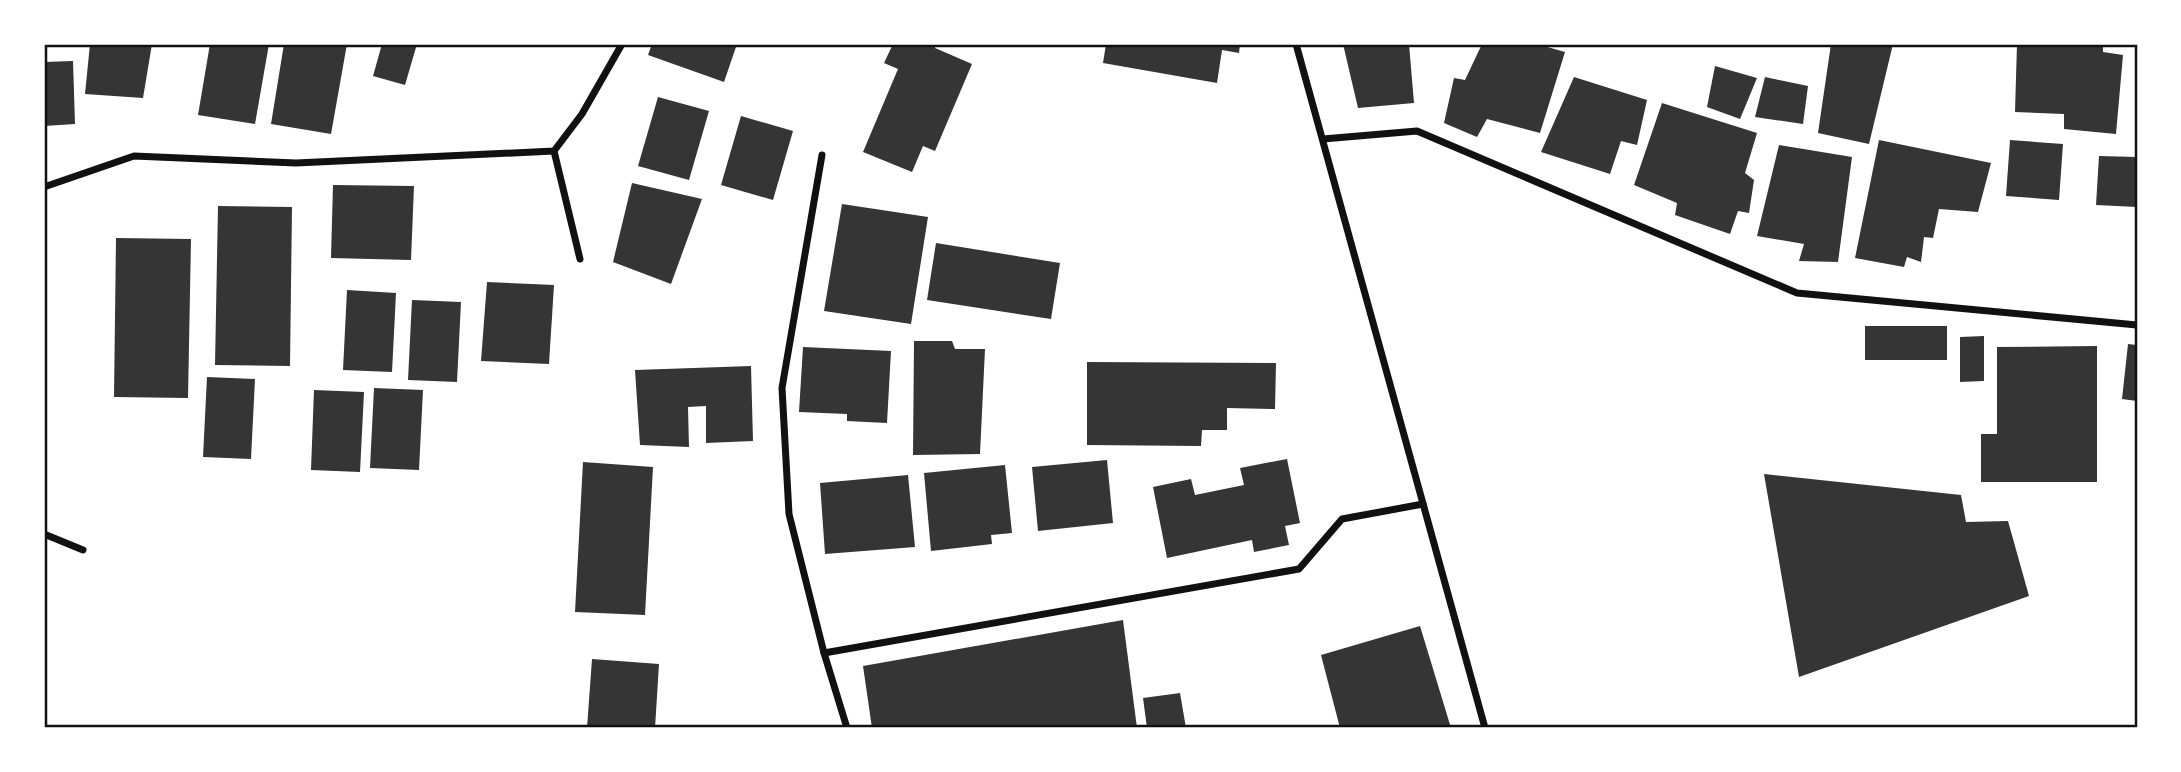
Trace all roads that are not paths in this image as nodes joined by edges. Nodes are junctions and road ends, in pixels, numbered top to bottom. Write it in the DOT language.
graph roads {
  1 [pos="622,44"];
  2 [pos="1296,44"];
  3 [pos="1323,139"];
  4 [pos="554,151"];
  5 [pos="822,155"];
  6 [pos="44,187"];
  7 [pos="580,259"];
  8 [pos="2137,325"];
  9 [pos="1423,504"];
  10 [pos="44,534"];
  11 [pos="83,550"];
  12 [pos="824,653"];
  13 [pos="847,728"];
  14 [pos="1485,728"];
  1 -- 4 [label="street"];
  2 -- 3 [label="street"];
  3 -- 8 [label="street"];
  3 -- 9 [label="street"];
  4 -- 6 [label="street"];
  4 -- 7 [label="street"];
  5 -- 12 [label="street"];
  9 -- 12 [label="street"];
  9 -- 14 [label="street"];
  10 -- 11 [label="street"];
  12 -- 13 [label="street"];
}
